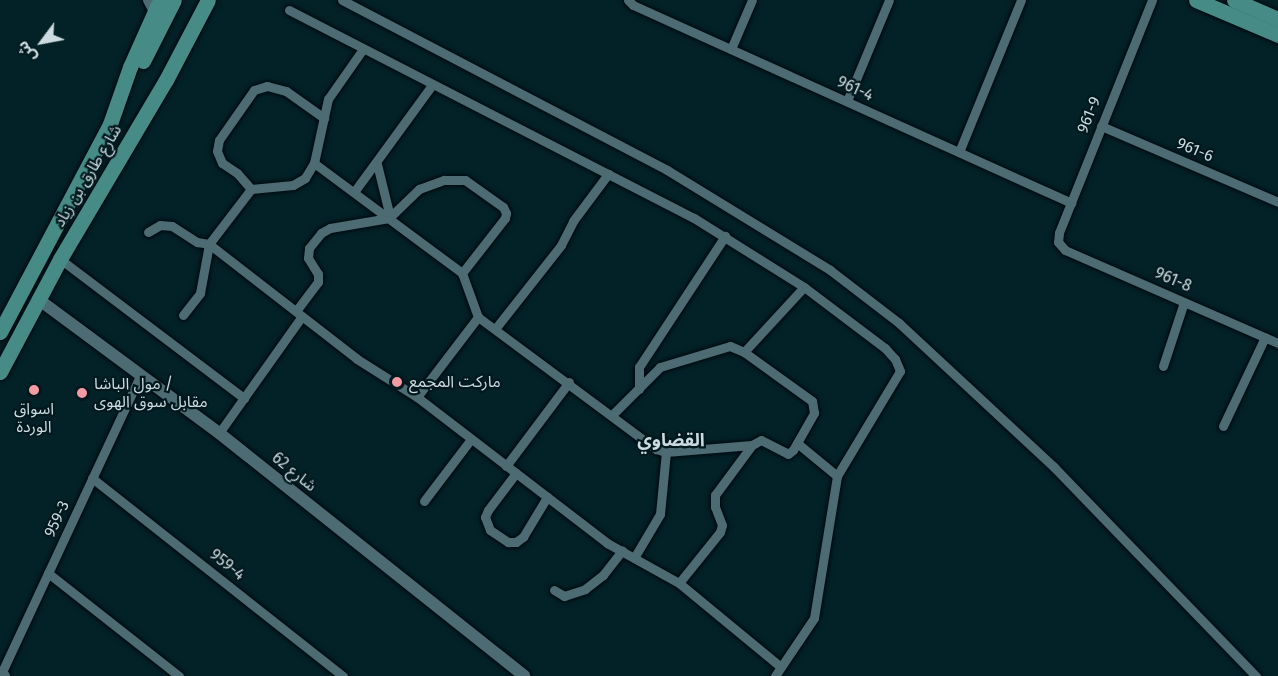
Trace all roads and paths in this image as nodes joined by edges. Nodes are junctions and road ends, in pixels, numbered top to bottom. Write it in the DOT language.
graph roads {
  1 [pos="174,0"];
  2 [pos="200,0"];
  3 [pos="208,0"];
  4 [pos="342,0"];
  5 [pos="628,0"];
  6 [pos="752,0"];
  7 [pos="889,0"];
  8 [pos="1021,0"];
  9 [pos="1152,0"];
  10 [pos="1196,0"];
  11 [pos="1234,0"];
  12 [pos="154,4"];
  13 [pos="289,10"];
  14 [pos="1278,19"];
  15 [pos="1278,35"];
  16 [pos="363,49"];
  17 [pos="731,49"];
  18 [pos="432,85"];
  19 [pos="847,101"];
  20 [pos="324,118"];
  21 [pos="110,124"];
  22 [pos="1101,126"];
  23 [pos="959,152"];
  24 [pos="120,156"];
  25 [pos="314,163"];
  26 [pos="377,164"];
  27 [pos="608,174"];
  28 [pos="250,189"];
  29 [pos="354,192"];
  30 [pos="1278,202"];
  31 [pos="1071,203"];
  32 [pos="389,218"];
  33 [pos="148,232"];
  34 [pos="725,236"];
  35 [pos="1058,242"];
  36 [pos="208,243"];
  37 [pos="60,259"];
  38 [pos="462,273"];
  39 [pos="804,287"];
  40 [pos="38,299"];
  41 [pos="1184,302"];
  42 [pos="299,314"];
  43 [pos="183,315"];
  44 [pos="478,316"];
  45 [pos="495,329"];
  46 [pos="0,332"];
  47 [pos="1265,337"];
  48 [pos="1278,343"];
  49 [pos="744,352"];
  50 [pos="1163,366"];
  51 [pos="0,372"];
  52 [pos="140,376"];
  53 [pos="569,382"];
  54 [pos="639,389"];
  55 [pos="244,398"];
  56 [pos="417,398"];
  57 [pos="613,414"];
  58 [pos="1223,426"];
  59 [pos="219,433"];
  60 [pos="471,439"];
  61 [pos="797,443"];
  62 [pos="752,445"];
  63 [pos="666,452"];
  64 [pos="506,466"];
  65 [pos="516,473"];
  66 [pos="837,476"];
  67 [pos="92,478"];
  68 [pos="547,497"];
  69 [pos="424,501"];
  70 [pos="622,551"];
  71 [pos="634,558"];
  72 [pos="48,573"];
  73 [pos="679,583"];
  74 [pos="554,590"];
  75 [pos="782,667"];
  76 [pos="2,674"];
  77 [pos="179,676"];
  78 [pos="343,676"];
  79 [pos="524,676"];
  80 [pos="775,676"];
  81 [pos="1256,676"];
  1 -- 21 [label="main road"];
  2 -- 24 [label="main road"];
  3 -- 24 [label="main road, شارع طارق بن زياد"];
  4 -- 81 [label="street"];
  5 -- 17 [label="street, 961-4"];
  6 -- 17 [label="street"];
  7 -- 19 [label="street"];
  8 -- 23 [label="street"];
  9 -- 22 [label="street, 961-9"];
  10 -- 15 [label="main road"];
  11 -- 14 [label="main road"];
  12 -- 21 [label="main road, شارع طارق بن زياد"];
  13 -- 16 [label="street"];
  16 -- 18 [label="street"];
  16 -- 20 [label="street"];
  17 -- 19 [label="street, 961-4"];
  18 -- 26 [label="street"];
  18 -- 27 [label="street"];
  19 -- 23 [label="street, 961-4"];
  20 -- 25 [label="street"];
  20 -- 28 [label="street"];
  21 -- 46 [label="main road, شارع طارق بن زياد"];
  22 -- 30 [label="street, 961-6"];
  22 -- 31 [label="street, 961-9"];
  23 -- 31 [label="street, 961-4"];
  24 -- 37 [label="main road, شارع طارق بن زياد"];
  25 -- 28 [label="street"];
  25 -- 29 [label="street"];
  26 -- 29 [label="street"];
  26 -- 32 [label="street"];
  27 -- 34 [label="street"];
  27 -- 45 [label="street"];
  28 -- 36 [label="street"];
  29 -- 32 [label="street"];
  31 -- 35 [label="street, 961-9"];
  32 -- 38 [label="street"];
  32 -- 38 [label="street"];
  32 -- 42 [label="street"];
  33 -- 36 [label="street"];
  34 -- 39 [label="street"];
  34 -- 54 [label="street"];
  35 -- 41 [label="street, 961-8"];
  36 -- 42 [label="street"];
  36 -- 43 [label="street"];
  37 -- 40 [label="main road, شارع طارق بن زياد"];
  37 -- 55 [label="street"];
  38 -- 44 [label="street"];
  39 -- 49 [label="street"];
  39 -- 66 [label="street"];
  40 -- 51 [label="main road, شارع طارق بن زياد"];
  40 -- 52 [label="street, شارع 62"];
  41 -- 47 [label="street, 961-8"];
  41 -- 50 [label="street"];
  42 -- 55 [label="street"];
  42 -- 56 [label="street"];
  44 -- 45 [label="street"];
  44 -- 56 [label="street"];
  45 -- 53 [label="street"];
  47 -- 48 [label="street, 961-8"];
  47 -- 58 [label="street"];
  49 -- 54 [label="street"];
  49 -- 61 [label="street"];
  52 -- 59 [label="street, شارع 62"];
  52 -- 67 [label="street, 959-3"];
  53 -- 57 [label="street"];
  53 -- 64 [label="street"];
  54 -- 57 [label="street"];
  55 -- 59 [label="street"];
  56 -- 60 [label="street"];
  57 -- 63 [label="street"];
  59 -- 79 [label="street, شارع 62"];
  60 -- 64 [label="street"];
  60 -- 69 [label="street"];
  61 -- 62 [label="street"];
  61 -- 66 [label="street"];
  62 -- 63 [label="street"];
  62 -- 73 [label="street"];
  63 -- 71 [label="street"];
  64 -- 65 [label="street"];
  65 -- 68 [label="street"];
  65 -- 68 [label="street"];
  66 -- 75 [label="street"];
  67 -- 72 [label="street, 959-3"];
  67 -- 78 [label="street, 959-4"];
  68 -- 70 [label="street"];
  70 -- 71 [label="street"];
  70 -- 74 [label="street"];
  71 -- 73 [label="street"];
  72 -- 76 [label="street, 959-3"];
  72 -- 77 [label="street"];
  73 -- 75 [label="street"];
  75 -- 80 [label="street"];
}
